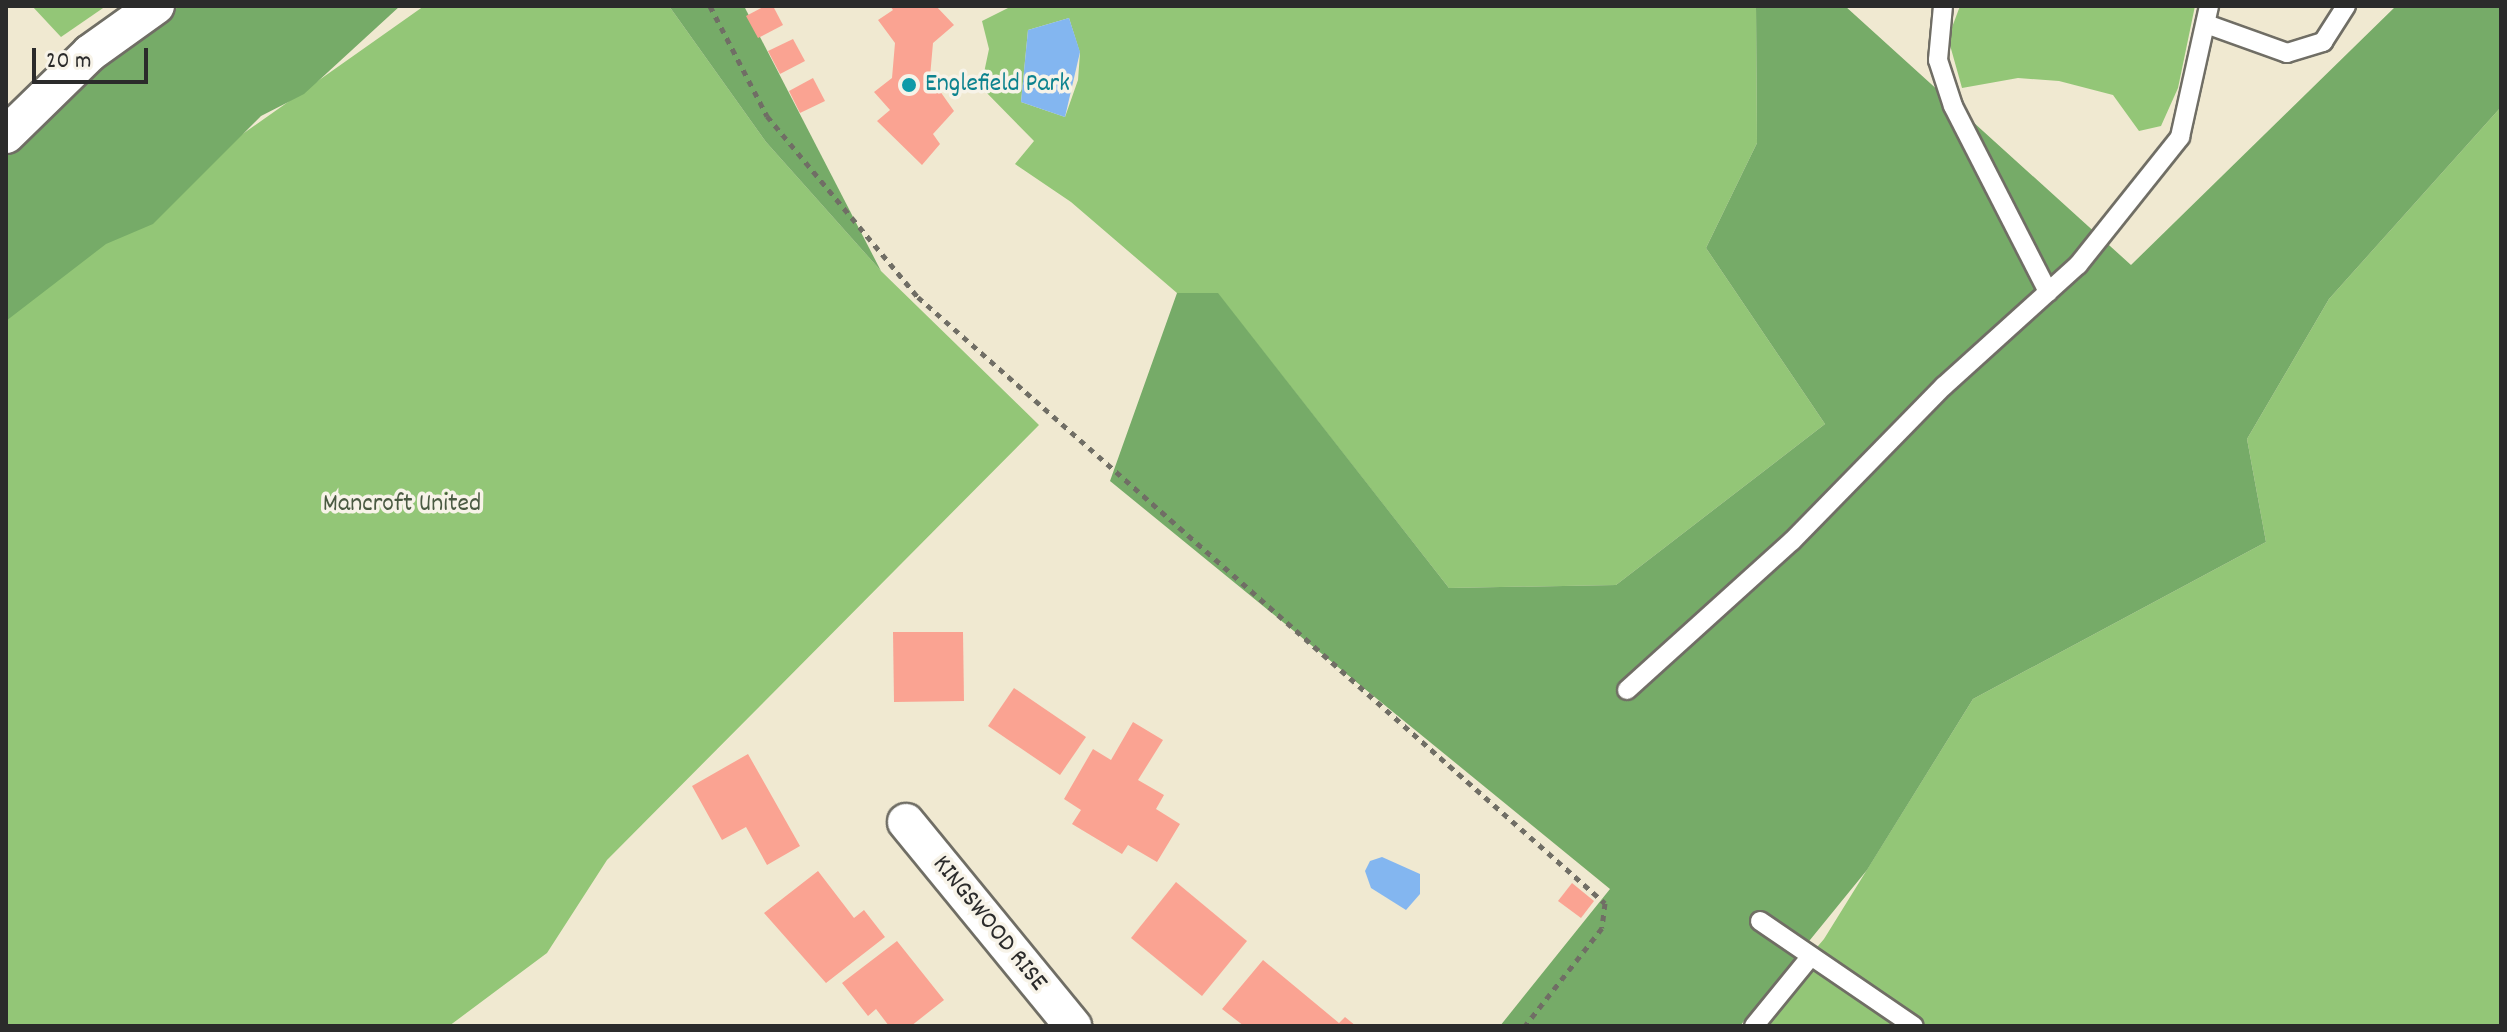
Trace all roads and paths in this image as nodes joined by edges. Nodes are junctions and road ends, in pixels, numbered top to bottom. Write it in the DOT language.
graph roads {
  1 [pos="156,6"];
  2 [pos="710,6"];
  3 [pos="1943,6"];
  4 [pos="2346,6"];
  5 [pos="2209,15"];
  6 [pos="6,135"];
  7 [pos="2048,292"];
  8 [pos="1627,690"];
  9 [pos="906,822"];
  10 [pos="1760,921"];
  11 [pos="1811,956"];
  12 [pos="1073,1026"];
  13 [pos="1525,1026"];
  14 [pos="1754,1026"];
  15 [pos="1914,1026"];
  1 -- 6 [label="street"];
  2 -- 13 [label="path"];
  3 -- 7 [label="lane"];
  4 -- 5 [label="lane"];
  5 -- 7 [label="lane"];
  7 -- 8 [label="lane"];
  9 -- 12 [label="street, KINGSWOOD RISE"];
  10 -- 11 [label="lane"];
  11 -- 14 [label="lane"];
  11 -- 15 [label="lane"];
}
